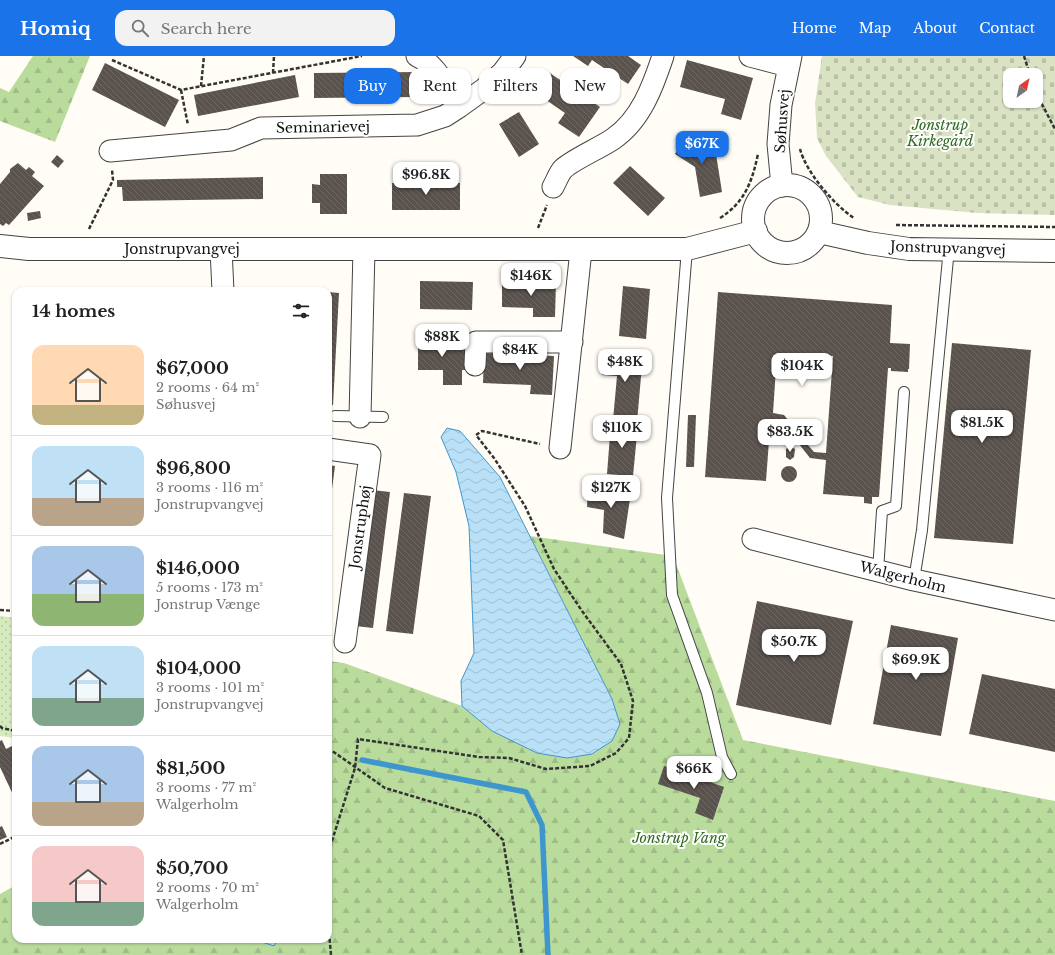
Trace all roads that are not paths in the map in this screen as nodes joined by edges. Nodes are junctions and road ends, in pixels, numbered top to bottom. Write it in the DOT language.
graph roads {
  1 [pos="417,56"];
  2 [pos="515,56"];
  3 [pos="663,56"];
  4 [pos="750,56"];
  5 [pos="789,61"];
  6 [pos="459,107"];
  7 [pos="110,150"];
  8 [pos="782,186"];
  9 [pos="553,187"];
  10 [pos="756,231"];
  11 [pos="819,232"];
  12 [pos="0,246"];
  13 [pos="949,248"];
  14 [pos="364,249"];
  15 [pos="687,249"];
  16 [pos="221,250"];
  17 [pos="581,250"];
  18 [pos="1055,252"];
  19 [pos="223,287"];
  20 [pos="572,342"];
  21 [pos="475,365"];
  22 [pos="904,392"];
  23 [pos="334,416"];
  24 [pos="360,417"];
  25 [pos="383,417"];
  26 [pos="560,448"];
  27 [pos="332,450"];
  28 [pos="753,538"];
  29 [pos="878,572"];
  30 [pos="914,580"];
  31 [pos="1055,610"];
  32 [pos="345,642"];
  33 [pos="731,774"];
  1 -- 6 [label="street"];
  2 -- 6 [label="street, Seminarievej"];
  3 -- 9 [label="street"];
  4 -- 5 [label="street"];
  5 -- 8 [label="street, Søhusvej"];
  6 -- 7 [label="street, Seminarievej"];
  8 -- 10 [label="street"];
  8 -- 11 [label="street"];
  10 -- 11 [label="street"];
  10 -- 15 [label="street, Jonstrupvangvej"];
  11 -- 13 [label="street, Jonstrupvangvej"];
  12 -- 16 [label="street, Jonstrupvangvej"];
  13 -- 18 [label="street, Jonstrupvangvej"];
  13 -- 30 [label="lane"];
  14 -- 16 [label="street, Jonstrupvangvej"];
  14 -- 17 [label="street, Jonstrupvangvej"];
  14 -- 24 [label="street"];
  15 -- 17 [label="street, Jonstrupvangvej"];
  15 -- 33 [label="lane"];
  16 -- 19 [label="street"];
  17 -- 20 [label="street"];
  20 -- 21 [label="street"];
  20 -- 26 [label="street"];
  22 -- 29 [label="lane"];
  23 -- 24 [label="lane"];
  24 -- 25 [label="lane"];
  27 -- 32 [label="street, Jonstruphøj"];
  28 -- 29 [label="street, Walgerholm"];
  29 -- 30 [label="street, Walgerholm"];
  30 -- 31 [label="street, Walgerholm"];
}
